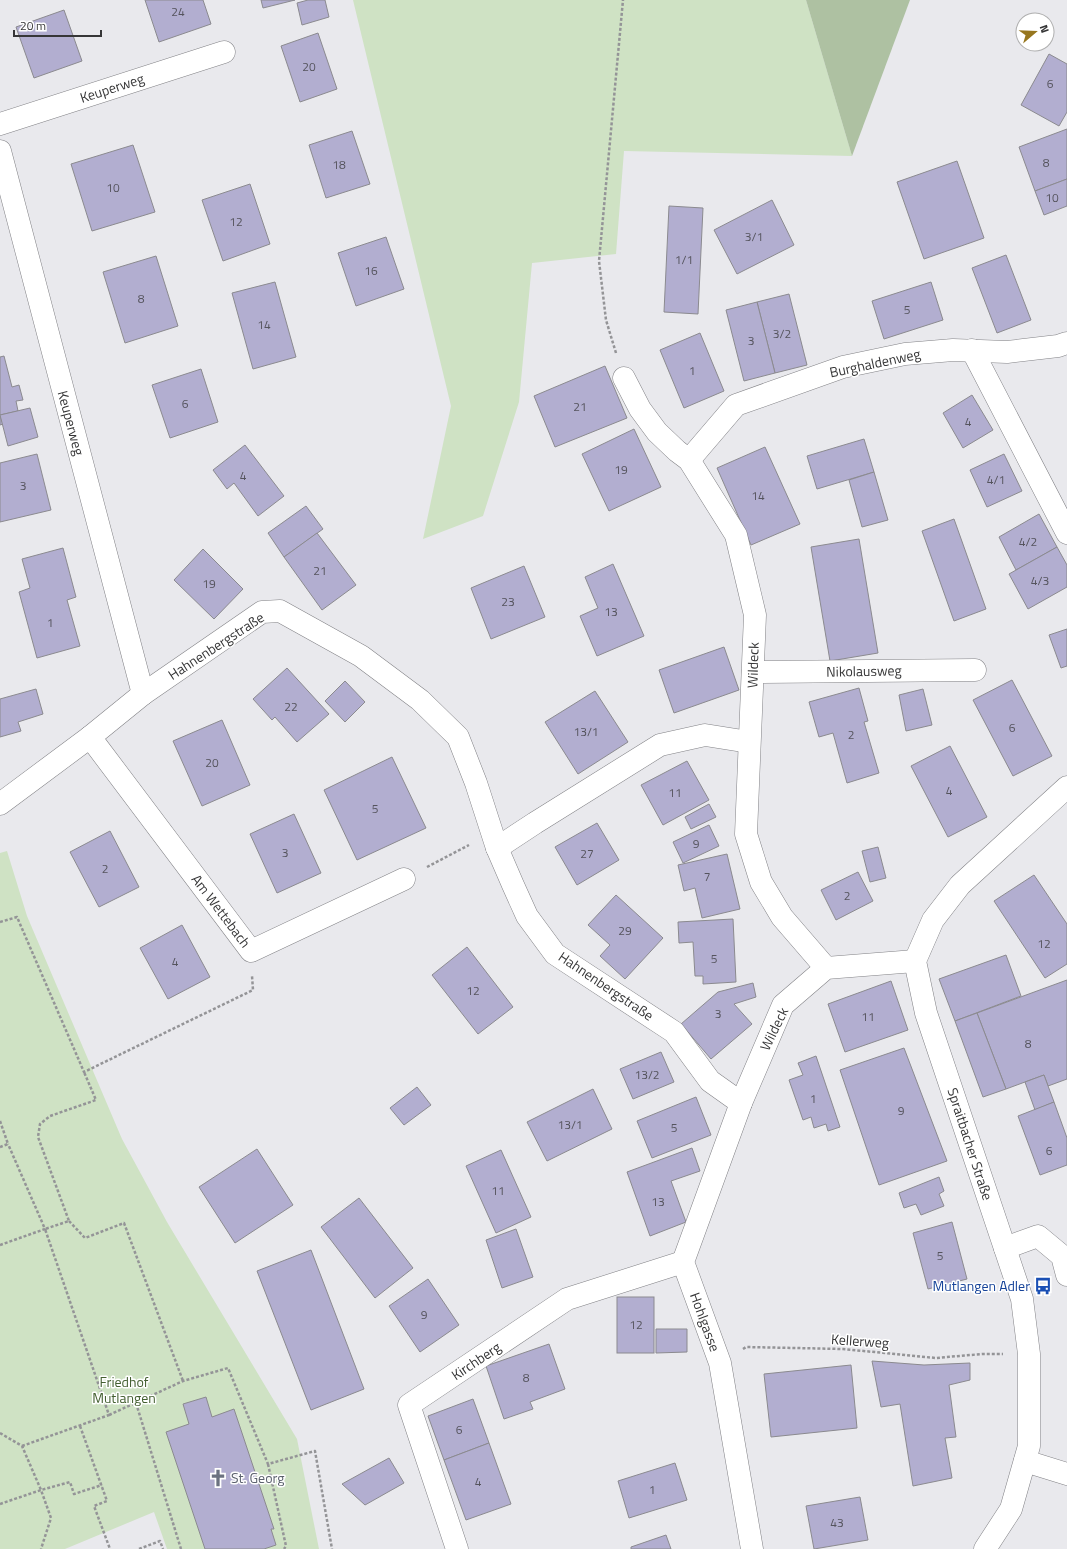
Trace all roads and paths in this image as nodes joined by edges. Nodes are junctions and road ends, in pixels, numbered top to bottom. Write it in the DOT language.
graph roads {
  1 [pos="623,0"];
  2 [pos="224,52"];
  3 [pos="0,124"];
  4 [pos="0,151"];
  5 [pos="1067,342"];
  6 [pos="972,350"];
  7 [pos="624,378"];
  8 [pos="690,460"];
  9 [pos="1067,533"];
  10 [pos="975,670"];
  11 [pos="753,672"];
  12 [pos="143,694"];
  13 [pos="90,737"];
  14 [pos="749,742"];
  15 [pos="1067,787"];
  16 [pos="0,804"];
  17 [pos="495,841"];
  18 [pos="404,879"];
  19 [pos="0,922"];
  20 [pos="251,951"];
  21 [pos="915,961"];
  22 [pos="826,968"];
  23 [pos="84,1072"];
  24 [pos="741,1103"];
  25 [pos="0,1121"];
  26 [pos="8,1144"];
  27 [pos="0,1147"];
  28 [pos="69,1221"];
  29 [pos="45,1229"];
  30 [pos="0,1245"];
  31 [pos="1005,1248"];
  32 [pos="683,1262"];
  33 [pos="1067,1275"];
  34 [pos="1002,1354"];
  35 [pos="720,1363"];
  36 [pos="183,1381"];
  37 [pos="136,1403"];
  38 [pos="109,1415"];
  39 [pos="80,1426"];
  40 [pos="0,1433"];
  41 [pos="22,1446"];
  42 [pos="1025,1461"];
  43 [pos="268,1464"];
  44 [pos="1067,1474"];
  45 [pos="102,1485"];
  46 [pos="41,1490"];
  47 [pos="0,1504"];
  48 [pos="41,1549"];
  49 [pos="110,1549"];
  50 [pos="138,1549"];
  51 [pos="163,1549"];
  52 [pos="180,1549"];
  53 [pos="284,1549"];
  54 [pos="332,1549"];
  55 [pos="457,1549"];
  56 [pos="752,1549"];
  57 [pos="985,1549"];
  1 -- 7 [label="path"];
  2 -- 3 [label="street, Keuperweg"];
  4 -- 12 [label="street, Keuperweg"];
  5 -- 6 [label="street, Burghaldenweg"];
  6 -- 8 [label="street, Burghaldenweg"];
  6 -- 9 [label="street"];
  7 -- 8 [label="street, Wildeck"];
  8 -- 11 [label="street, Wildeck"];
  10 -- 11 [label="street, Nikolausweg"];
  11 -- 14 [label="street, Wildeck"];
  12 -- 13 [label="street, Hahnenbergstraße"];
  12 -- 17 [label="street, Hahnenbergstraße"];
  13 -- 16 [label="street, Hahnenbergstraße"];
  13 -- 20 [label="street, Am Wettebach"];
  14 -- 17 [label="street"];
  14 -- 22 [label="street, Wildeck"];
  15 -- 21 [label="street"];
  17 -- 18 [label="path"];
  17 -- 24 [label="street, Hahnenbergstraße"];
  18 -- 20 [label="street, Am Wettebach"];
  19 -- 23 [label="path"];
  20 -- 23 [label="path"];
  21 -- 22 [label="street"];
  21 -- 31 [label="street, Spraitbacher Straße"];
  22 -- 24 [label="street, Wildeck"];
  23 -- 28 [label="path"];
  24 -- 32 [label="street"];
  25 -- 26 [label="path"];
  26 -- 27 [label="path"];
  26 -- 29 [label="path"];
  28 -- 29 [label="path"];
  28 -- 36 [label="path"];
  29 -- 30 [label="path"];
  29 -- 38 [label="path"];
  31 -- 33 [label="street"];
  31 -- 42 [label="street, Spraitbacher Straße"];
  32 -- 35 [label="street, Hohlgasse"];
  32 -- 55 [label="street, Kirchberg"];
  34 -- 35 [label="path, Kellerweg"];
  35 -- 56 [label="street, Hohlgasse"];
  36 -- 37 [label="path"];
  36 -- 43 [label="path"];
  37 -- 38 [label="path"];
  37 -- 52 [label="path"];
  38 -- 39 [label="path"];
  39 -- 41 [label="path"];
  39 -- 45 [label="path"];
  40 -- 41 [label="path"];
  41 -- 46 [label="path"];
  42 -- 44 [label="street"];
  42 -- 57 [label="street, Spraitbacher Straße"];
  43 -- 53 [label="path"];
  43 -- 54 [label="path"];
  45 -- 46 [label="path"];
  45 -- 49 [label="path"];
  46 -- 47 [label="path"];
  46 -- 48 [label="path"];
  50 -- 51 [label="path"];
}
